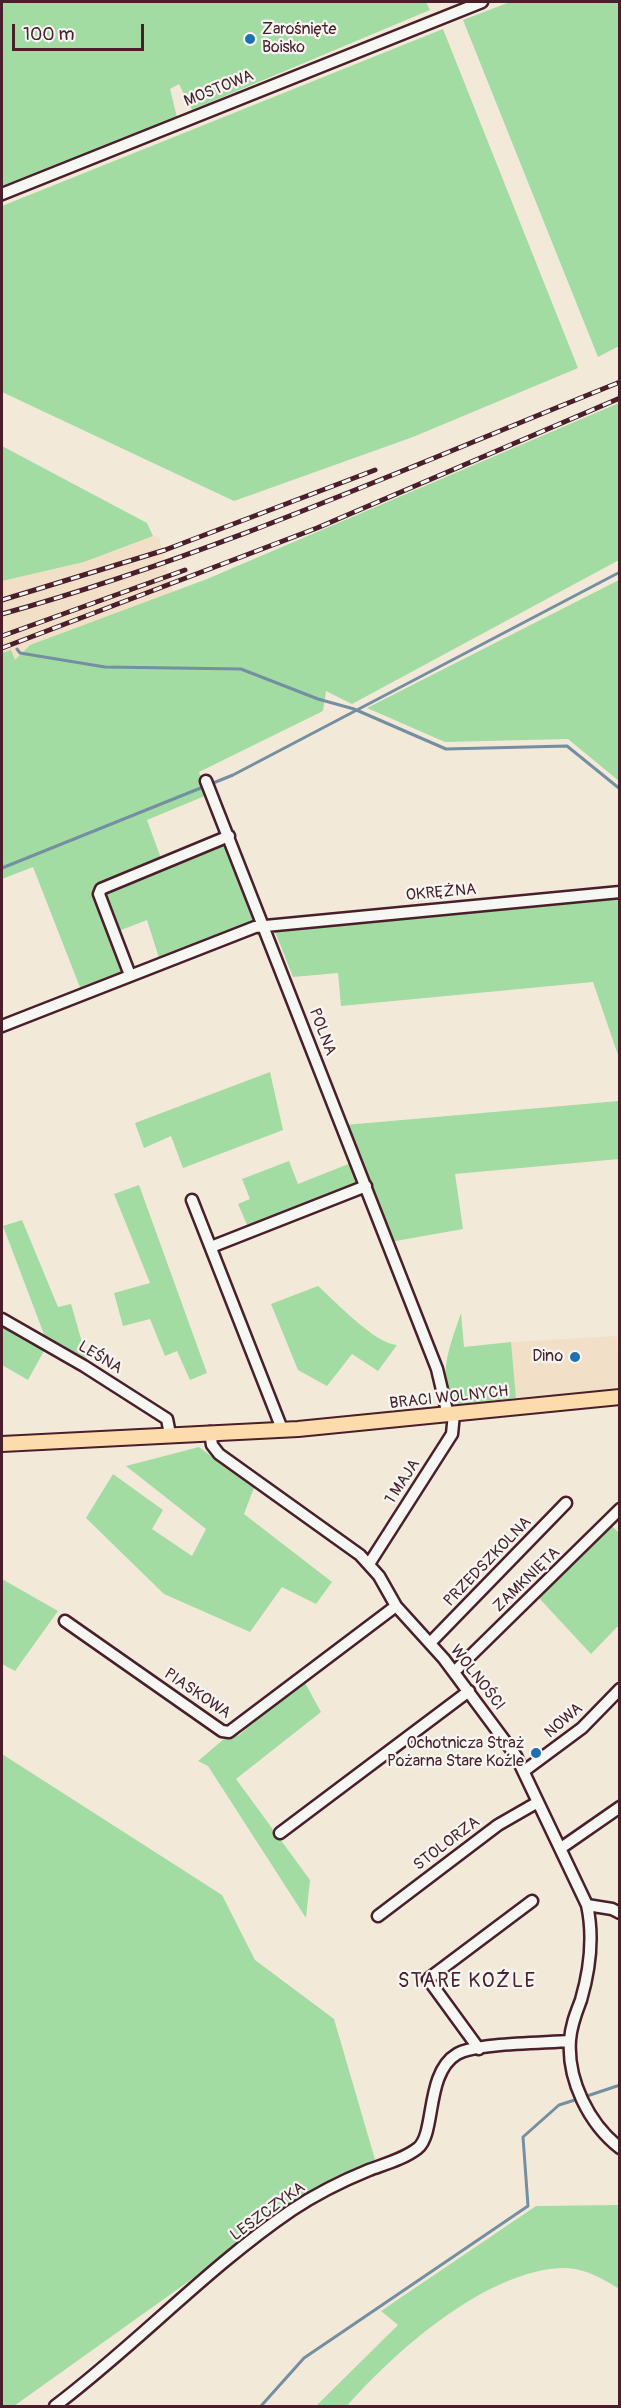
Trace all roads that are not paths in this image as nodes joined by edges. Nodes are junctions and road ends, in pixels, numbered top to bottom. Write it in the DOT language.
graph roads {
  1 [pos="482,2"];
  2 [pos="2,194"];
  3 [pos="207,784"];
  4 [pos="228,836"];
  5 [pos="620,892"];
  6 [pos="265,925"];
  7 [pos="130,975"];
  8 [pos="2,1026"];
  9 [pos="366,1186"];
  10 [pos="192,1200"];
  11 [pos="211,1247"];
  12 [pos="2,1319"];
  13 [pos="620,1397"];
  14 [pos="451,1414"];
  15 [pos="282,1430"];
  16 [pos="210,1432"];
  17 [pos="170,1434"];
  18 [pos="2,1444"];
  19 [pos="566,1503"];
  20 [pos="620,1509"];
  21 [pos="369,1564"];
  22 [pos="396,1606"];
  23 [pos="65,1621"];
  24 [pos="430,1643"];
  25 [pos="454,1672"];
  26 [pos="620,1689"];
  27 [pos="469,1691"];
  28 [pos="524,1771"];
  29 [pos="538,1802"];
  30 [pos="620,1807"];
  31 [pos="280,1833"];
  32 [pos="561,1848"];
  33 [pos="532,1901"];
  34 [pos="587,1905"];
  35 [pos="620,1913"];
  36 [pos="378,1916"];
  37 [pos="570,2041"];
  38 [pos="479,2049"];
  39 [pos="620,2148"];
  40 [pos="55,2406"];
  1 -- 2 [label="street, MOSTOWA"];
  3 -- 4 [label="street, POLNA"];
  4 -- 6 [label="street, POLNA"];
  4 -- 7 [label="street"];
  5 -- 6 [label="street, OKRĘŻNA"];
  6 -- 7 [label="street"];
  6 -- 9 [label="street, POLNA"];
  7 -- 8 [label="street"];
  9 -- 11 [label="street"];
  9 -- 14 [label="street, POLNA"];
  10 -- 11 [label="street"];
  11 -- 15 [label="street"];
  12 -- 17 [label="street, LEŚNA"];
  13 -- 14 [label="main road, BRACI WOLNYCH"];
  14 -- 15 [label="main road, BRACI WOLNYCH"];
  14 -- 21 [label="street, 1 MAJA"];
  15 -- 16 [label="main road, BRACI WOLNYCH"];
  16 -- 17 [label="main road, BRACI WOLNYCH"];
  16 -- 21 [label="street, WOLNOŚCI"];
  17 -- 18 [label="main road, BRACI WOLNYCH"];
  19 -- 24 [label="street, PRZEDSZKOLNA"];
  20 -- 25 [label="street, ZAMKNIĘTA"];
  21 -- 22 [label="street, WOLNOŚCI"];
  22 -- 23 [label="street, PIASKOWA"];
  22 -- 24 [label="street, WOLNOŚCI"];
  24 -- 25 [label="street, WOLNOŚCI"];
  25 -- 27 [label="street, WOLNOŚCI"];
  26 -- 28 [label="street, NOWA"];
  27 -- 28 [label="street, WOLNOŚCI"];
  27 -- 31 [label="street"];
  28 -- 29 [label="street, WOLNOŚCI"];
  29 -- 32 [label="street, WOLNOŚCI"];
  29 -- 36 [label="street, STOLORZA"];
  30 -- 32 [label="street"];
  32 -- 34 [label="street, WOLNOŚCI"];
  33 -- 38 [label="street"];
  34 -- 35 [label="street"];
  34 -- 37 [label="street, WOLNOŚCI"];
  37 -- 38 [label="street, LESZCZYKA"];
  37 -- 39 [label="street, WOLNOŚCI"];
  38 -- 40 [label="street, LESZCZYKA"];
}
